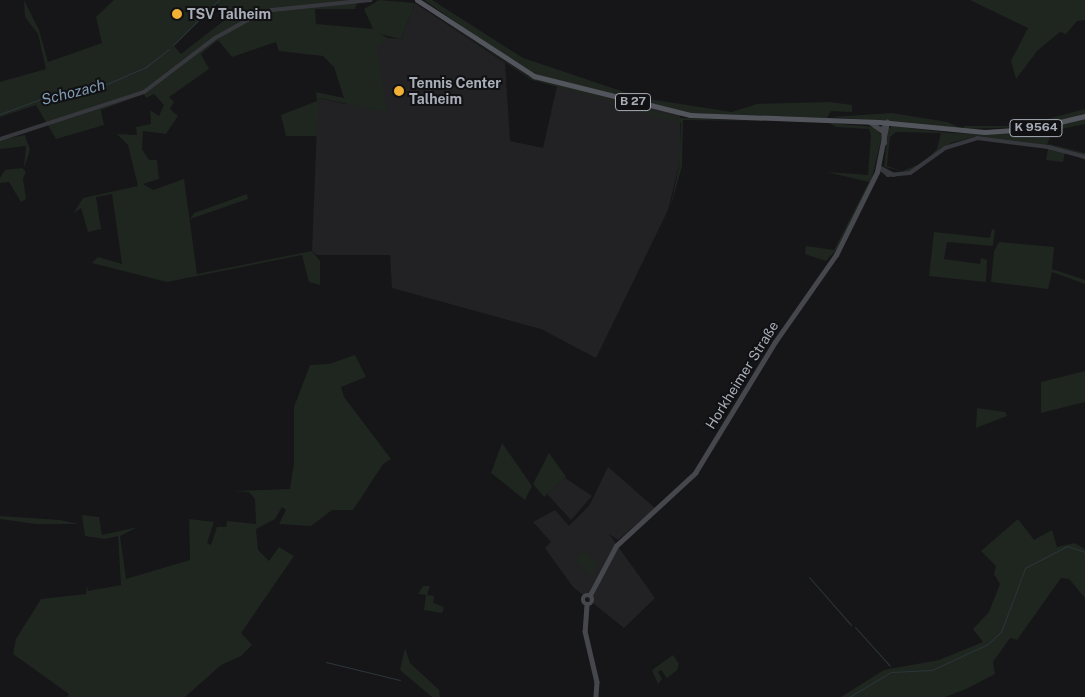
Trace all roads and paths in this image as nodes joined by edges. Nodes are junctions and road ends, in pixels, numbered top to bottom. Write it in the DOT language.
graph roads {
  1 [pos="370,0"];
  2 [pos="417,0"];
  3 [pos="1085,116"];
  4 [pos="868,122"];
  5 [pos="887,122"];
  6 [pos="958,130"];
  7 [pos="883,132"];
  8 [pos="0,139"];
  9 [pos="884,144"];
  10 [pos="1085,157"];
  11 [pos="879,167"];
  12 [pos="885,174"];
  13 [pos="894,175"];
  14 [pos="874,180"];
  15 [pos="596,697"];
  1 -- 8 [label="street"];
  2 -- 4 [label="main road, B 27"];
  3 -- 6 [label="main road, K 9564"];
  4 -- 5 [label="main road, B 27"];
  4 -- 7 [label="main road"];
  5 -- 6 [label="main road, B 27"];
  5 -- 7 [label="main road, Horkheimer Straße"];
  5 -- 9 [label="main road, Horkheimer Straße"];
  7 -- 9 [label="main road, Horkheimer Straße"];
  9 -- 11 [label="main road, Horkheimer Straße"];
  10 -- 13 [label="street"];
  11 -- 12 [label="street"];
  11 -- 13 [label="street"];
  11 -- 14 [label="main road, Horkheimer Straße"];
  12 -- 13 [label="street"];
  12 -- 14 [label="street"];
  14 -- 15 [label="main road, Horkheimer Straße"];
}
